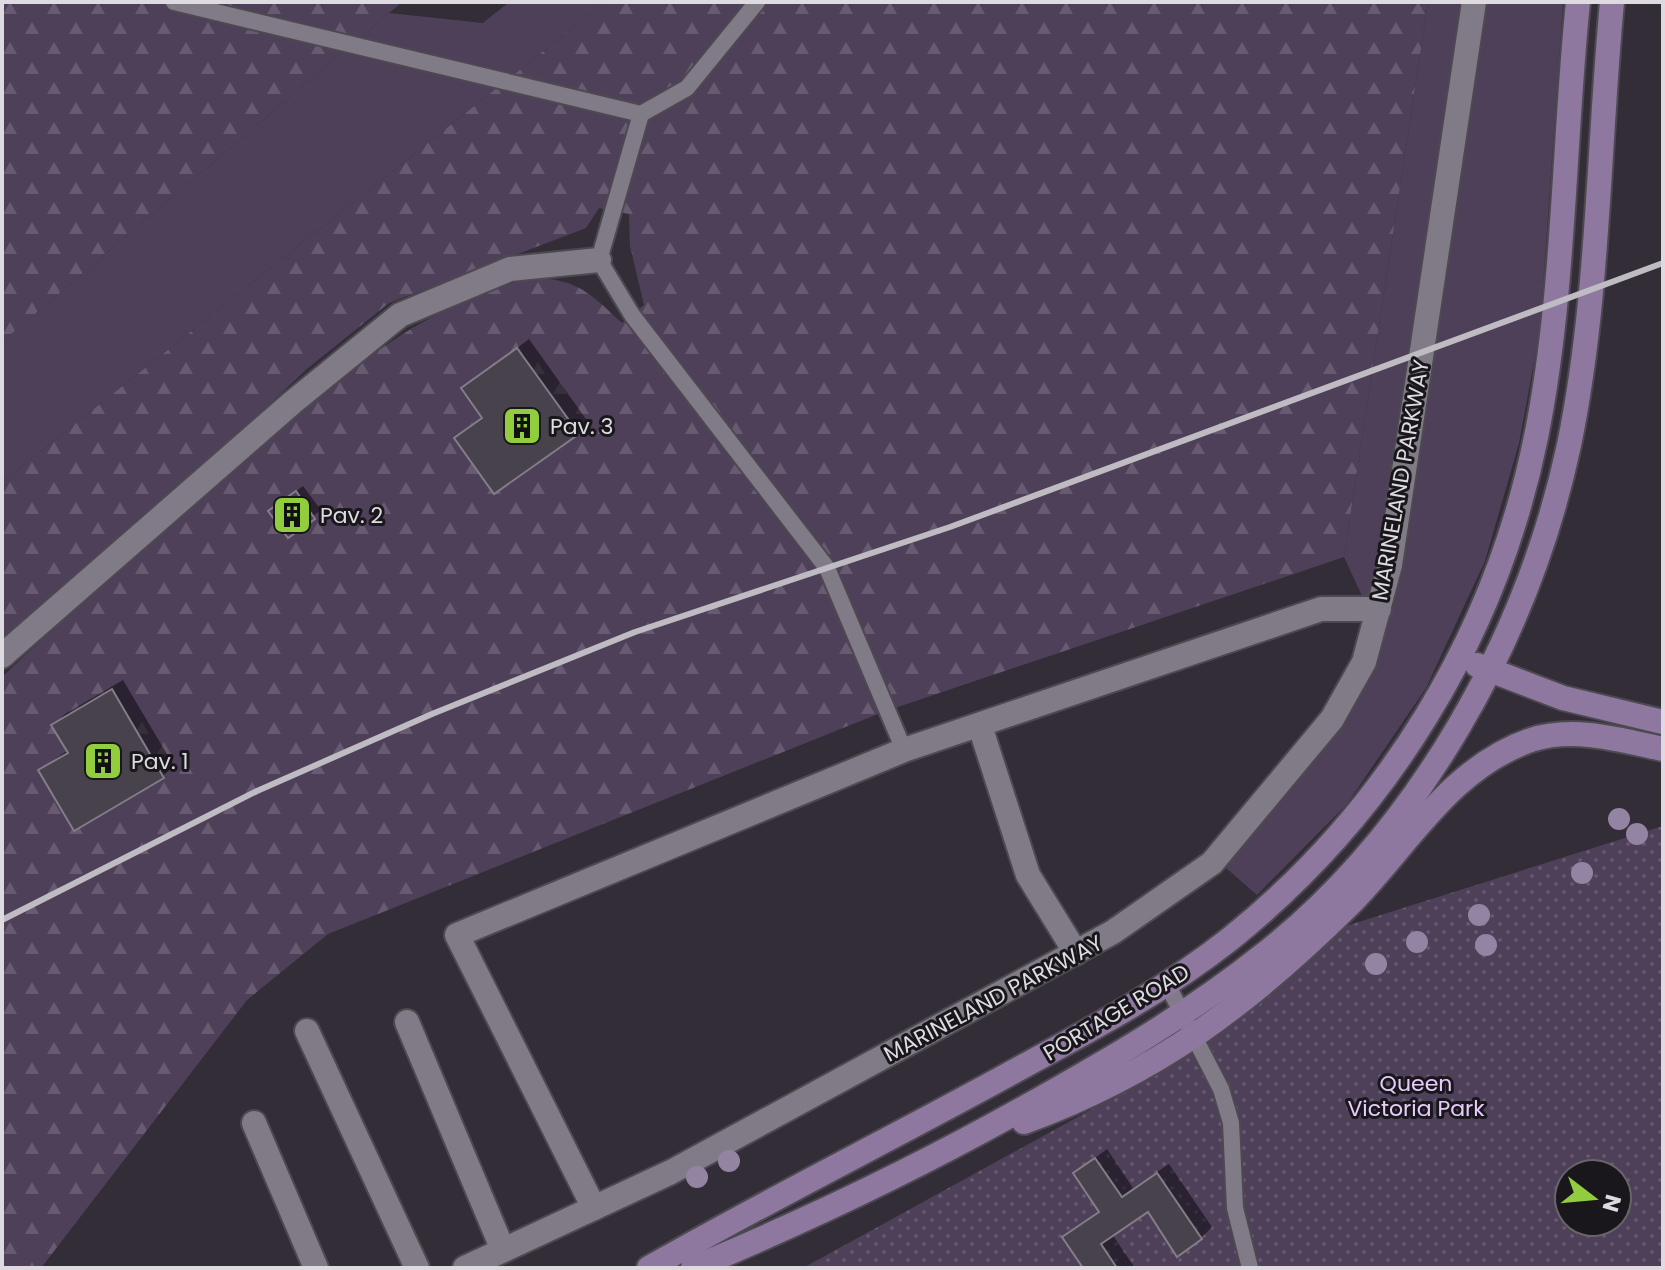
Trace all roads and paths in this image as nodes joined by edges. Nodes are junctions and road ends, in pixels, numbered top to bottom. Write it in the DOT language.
graph roads {
  1 [pos="174,2"];
  2 [pos="757,2"];
  3 [pos="1474,2"];
  4 [pos="1578,2"];
  5 [pos="1612,2"];
  6 [pos="641,114"];
  7 [pos="599,260"];
  8 [pos="1379,609"];
  9 [pos="2,656"];
  10 [pos="1460,658"];
  11 [pos="1489,671"];
  12 [pos="1663,722"];
  13 [pos="980,726"];
  14 [pos="1663,749"];
  15 [pos="904,750"];
  16 [pos="1076,953"];
  17 [pos="1167,984"];
  18 [pos="1184,1012"];
  19 [pos="407,1022"];
  20 [pos="307,1031"];
  21 [pos="1196,1036"];
  22 [pos="254,1123"];
  23 [pos="942,1152"];
  24 [pos="594,1208"];
  25 [pos="503,1250"];
  26 [pos="316,1268"];
  27 [pos="417,1268"];
  28 [pos="465,1268"];
  29 [pos="649,1268"];
  30 [pos="693,1268"];
  31 [pos="1250,1268"];
  1 -- 6 [label="lane"];
  2 -- 6 [label="lane"];
  3 -- 8 [label="street, MARINELAND PARKWAY"];
  4 -- 10 [label="main road"];
  5 -- 11 [label="main road"];
  6 -- 7 [label="lane"];
  7 -- 9 [label="street"];
  7 -- 15 [label="lane"];
  8 -- 13 [label="street"];
  8 -- 16 [label="street, MARINELAND PARKWAY"];
  10 -- 11 [label="main road"];
  10 -- 17 [label="main road, PORTAGE ROAD"];
  11 -- 12 [label="main road"];
  11 -- 18 [label="main road, PORTAGE ROAD"];
  13 -- 15 [label="street"];
  13 -- 16 [label="street"];
  14 -- 21 [label="main road"];
  15 -- 24 [label="street"];
  16 -- 24 [label="street, MARINELAND PARKWAY"];
  17 -- 18 [label="lane"];
  17 -- 29 [label="main road, PORTAGE ROAD"];
  18 -- 21 [label="lane"];
  18 -- 23 [label="main road, PORTAGE ROAD"];
  19 -- 25 [label="street"];
  20 -- 27 [label="street"];
  21 -- 23 [label="main road"];
  21 -- 31 [label="lane"];
  22 -- 26 [label="street"];
  23 -- 30 [label="main road, PORTAGE ROAD"];
  24 -- 25 [label="street"];
  25 -- 28 [label="street"];
}
